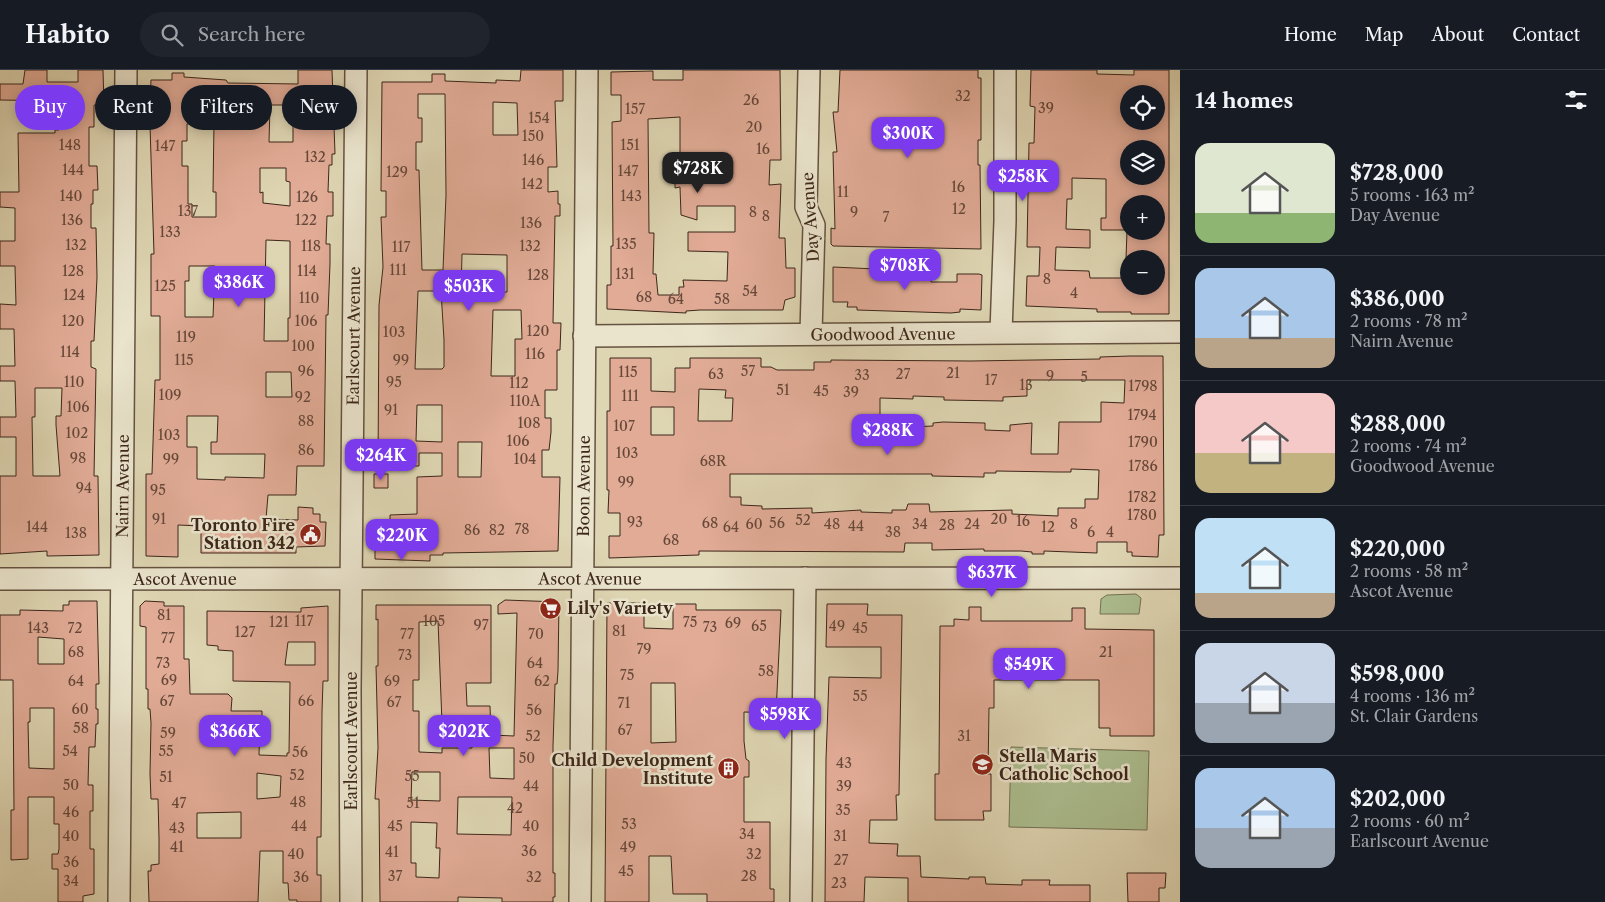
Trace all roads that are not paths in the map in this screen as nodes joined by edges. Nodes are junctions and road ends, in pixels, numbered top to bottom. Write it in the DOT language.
graph roads {
  1 [pos="126,70"];
  2 [pos="356,70"];
  3 [pos="587,70"];
  4 [pos="808,70"];
  5 [pos="1005,70"];
  6 [pos="1001,332"];
  7 [pos="1180,332"];
  8 [pos="811,333"];
  9 [pos="584,336"];
  10 [pos="805,578"];
  11 [pos="1180,578"];
  12 [pos="0,579"];
  13 [pos="582,579"];
  14 [pos="122,580"];
  15 [pos="352,580"];
  16 [pos="119,902"];
  17 [pos="351,902"];
  18 [pos="580,902"];
  19 [pos="801,902"];
  1 -- 14 [label="street, Nairn Avenue"];
  2 -- 15 [label="street, Earlscourt Avenue"];
  3 -- 9 [label="street, Boon Avenue"];
  4 -- 8 [label="street, Day Avenue"];
  5 -- 6 [label="street"];
  6 -- 7 [label="street, Goodwood Avenue"];
  6 -- 8 [label="street, Goodwood Avenue"];
  8 -- 9 [label="street, Goodwood Avenue"];
  9 -- 13 [label="street, Boon Avenue"];
  10 -- 11 [label="street, Ascot Avenue"];
  10 -- 13 [label="street, Ascot Avenue"];
  10 -- 19 [label="street"];
  12 -- 14 [label="street, Ascot Avenue"];
  13 -- 15 [label="street, Ascot Avenue"];
  13 -- 18 [label="street, Boon Avenue"];
  14 -- 15 [label="street, Ascot Avenue"];
  14 -- 16 [label="street, Nairn Avenue"];
  15 -- 17 [label="street, Earlscourt Avenue"];
}
